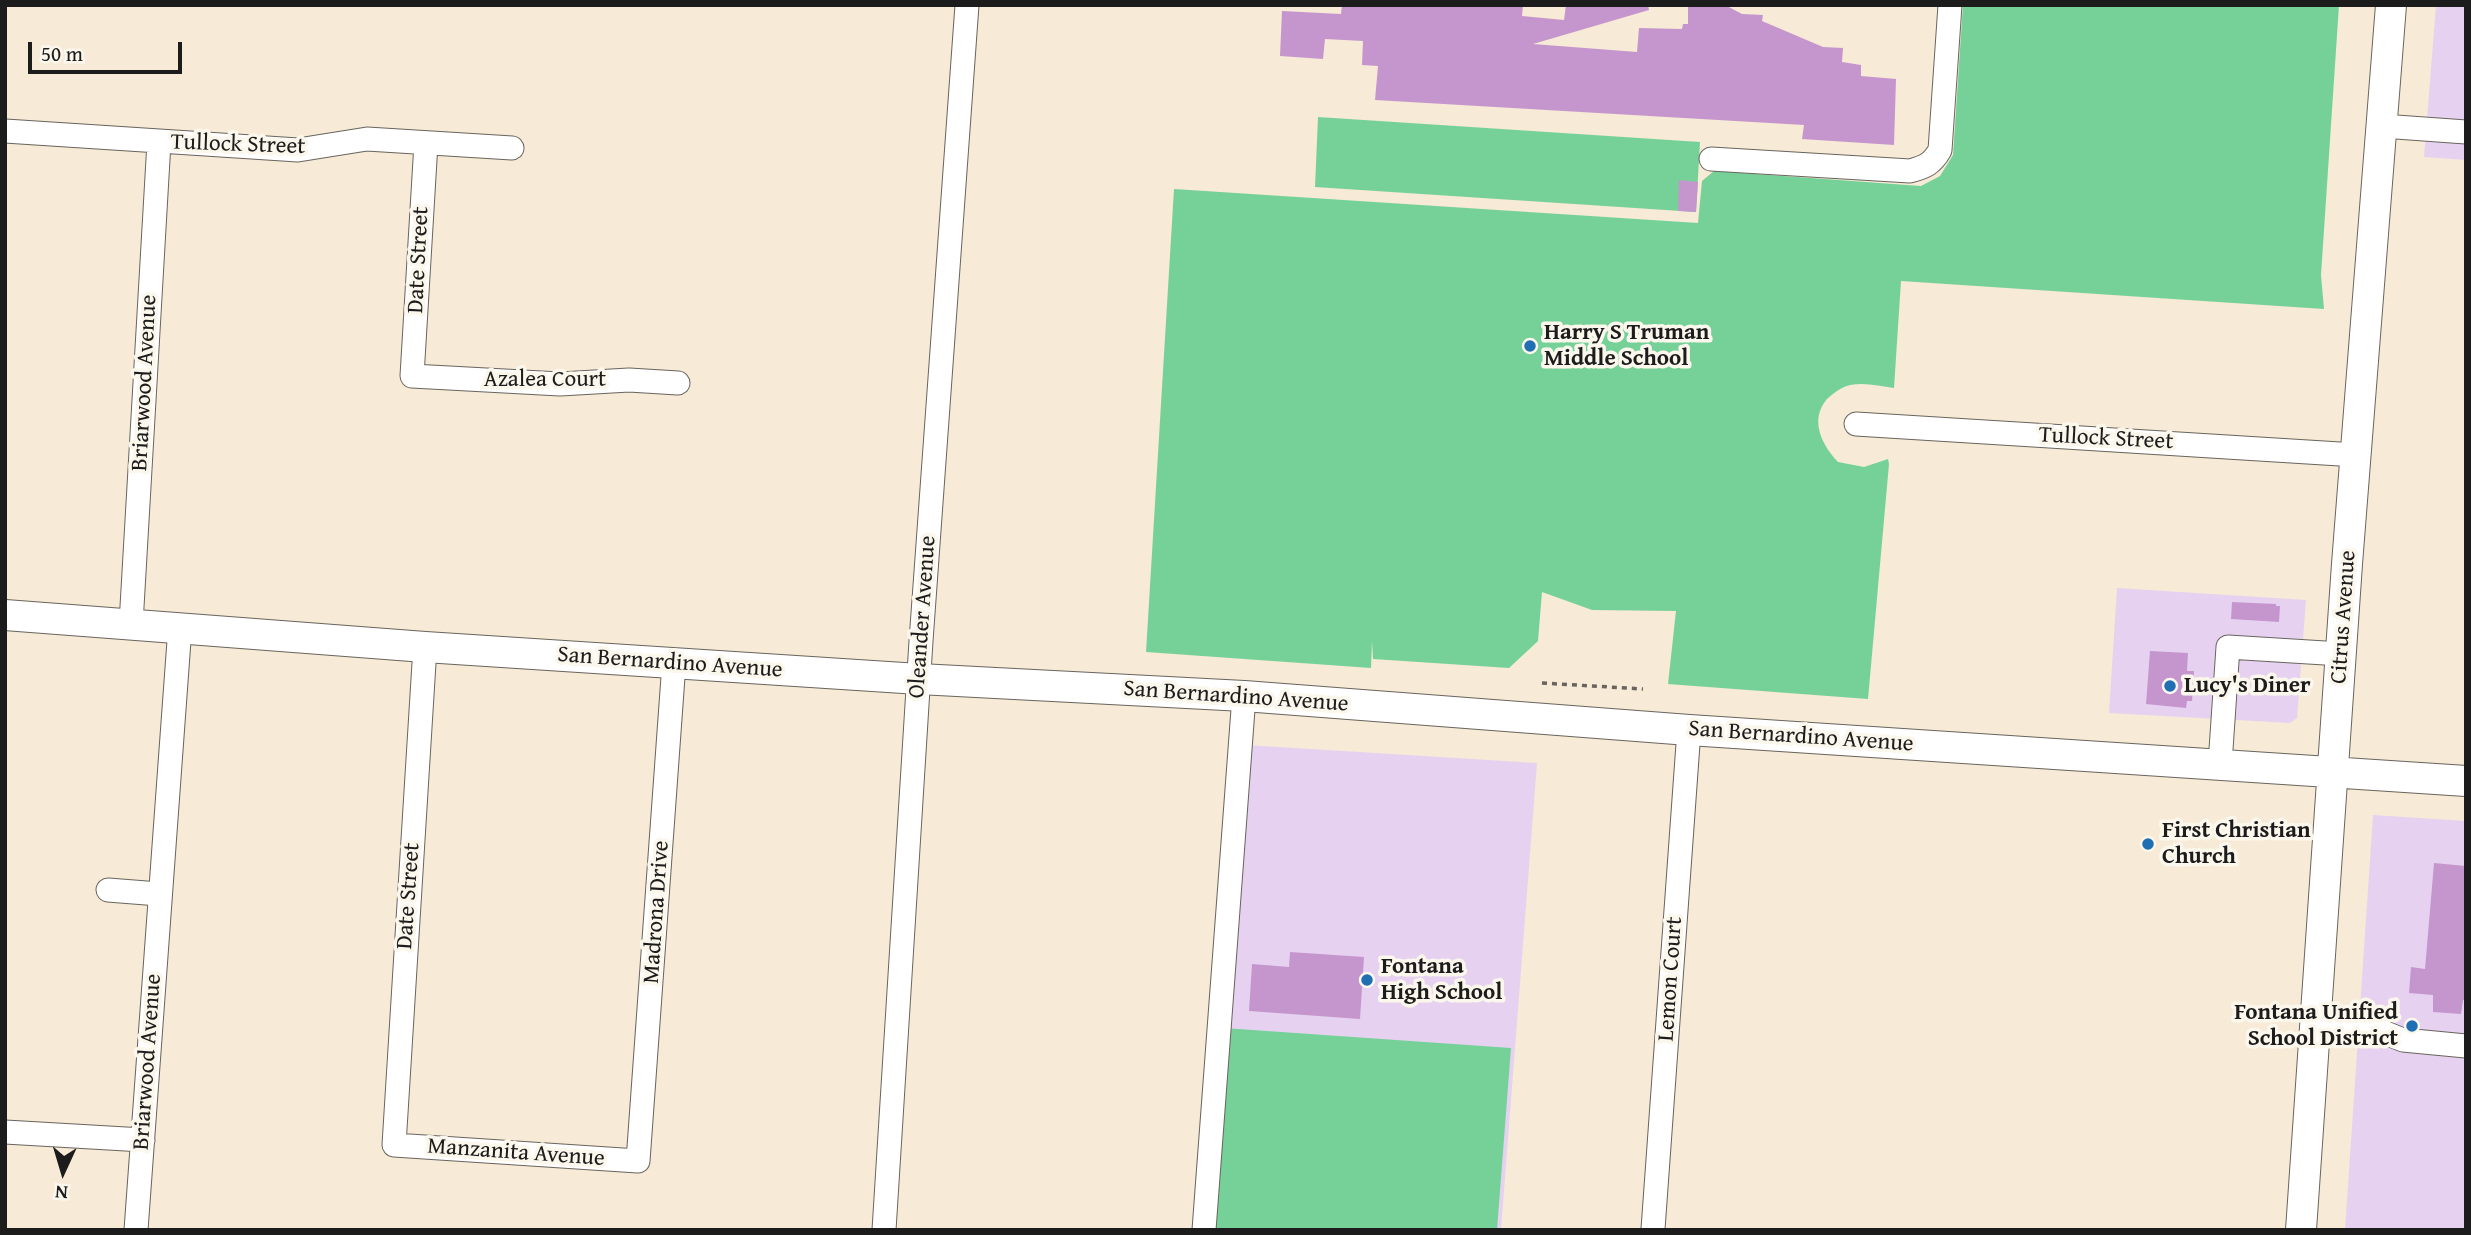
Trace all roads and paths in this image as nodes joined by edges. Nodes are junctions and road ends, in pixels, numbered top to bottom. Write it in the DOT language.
graph roads {
  1 [pos="967,5"];
  2 [pos="1950,5"];
  3 [pos="2391,5"];
  4 [pos="2382,126"];
  5 [pos="5,131"];
  6 [pos="2466,132"];
  7 [pos="159,142"];
  8 [pos="426,143"];
  9 [pos="512,148"];
  10 [pos="1711,159"];
  11 [pos="412,376"];
  12 [pos="678,383"];
  13 [pos="1856,424"];
  14 [pos="2356,455"];
  15 [pos="5,615"];
  16 [pos="131,624"];
  17 [pos="180,627"];
  18 [pos="425,647"];
  19 [pos="2341,654"];
  20 [pos="674,663"];
  21 [pos="919,679"];
  22 [pos="1542,683"];
  23 [pos="1643,689"];
  24 [pos="1244,696"];
  25 [pos="1689,730"];
  26 [pos="2220,764"];
  27 [pos="2332,772"];
  28 [pos="2466,781"];
  29 [pos="108,890"];
  30 [pos="159,894"];
  31 [pos="2316,1024"];
  32 [pos="2466,1046"];
  33 [pos="5,1132"];
  34 [pos="143,1140"];
  35 [pos="394,1145"];
  36 [pos="638,1161"];
  37 [pos="1653,1229"];
  38 [pos="136,1230"];
  39 [pos="884,1230"];
  40 [pos="1204,1230"];
  41 [pos="2301,1230"];
  1 -- 21 [label="street, Oleander Avenue"];
  2 -- 10 [label="street"];
  3 -- 4 [label="main road, Citrus Avenue"];
  4 -- 6 [label="street"];
  4 -- 14 [label="main road, Citrus Avenue"];
  5 -- 7 [label="street, Tullock Street"];
  7 -- 8 [label="street, Tullock Street"];
  7 -- 16 [label="street, Briarwood Avenue"];
  8 -- 9 [label="street, Tullock Street"];
  8 -- 11 [label="street, Date Street"];
  11 -- 12 [label="street, Azalea Court"];
  13 -- 14 [label="street, Tullock Street"];
  14 -- 19 [label="main road, Citrus Avenue"];
  15 -- 16 [label="main road, San Bernardino Avenue"];
  16 -- 17 [label="main road, San Bernardino Avenue"];
  17 -- 18 [label="main road, San Bernardino Avenue"];
  17 -- 30 [label="street, Briarwood Avenue"];
  18 -- 20 [label="main road, San Bernardino Avenue"];
  18 -- 35 [label="street, Date Street"];
  19 -- 26 [label="street"];
  19 -- 27 [label="main road, Citrus Avenue"];
  20 -- 21 [label="main road, San Bernardino Avenue"];
  20 -- 36 [label="street, Madrona Drive"];
  21 -- 24 [label="main road, San Bernardino Avenue"];
  21 -- 39 [label="street, Oleander Avenue"];
  22 -- 23 [label="path"];
  24 -- 25 [label="main road, San Bernardino Avenue"];
  24 -- 40 [label="street"];
  25 -- 26 [label="main road, San Bernardino Avenue"];
  25 -- 37 [label="street, Lemon Court"];
  26 -- 27 [label="main road, San Bernardino Avenue"];
  27 -- 28 [label="main road, San Bernardino Avenue"];
  27 -- 31 [label="main road, Citrus Avenue"];
  29 -- 30 [label="street"];
  30 -- 34 [label="street, Briarwood Avenue"];
  31 -- 32 [label="street"];
  31 -- 41 [label="main road, Citrus Avenue"];
  33 -- 34 [label="street"];
  34 -- 38 [label="street, Briarwood Avenue"];
  35 -- 36 [label="street, Manzanita Avenue"];
}
